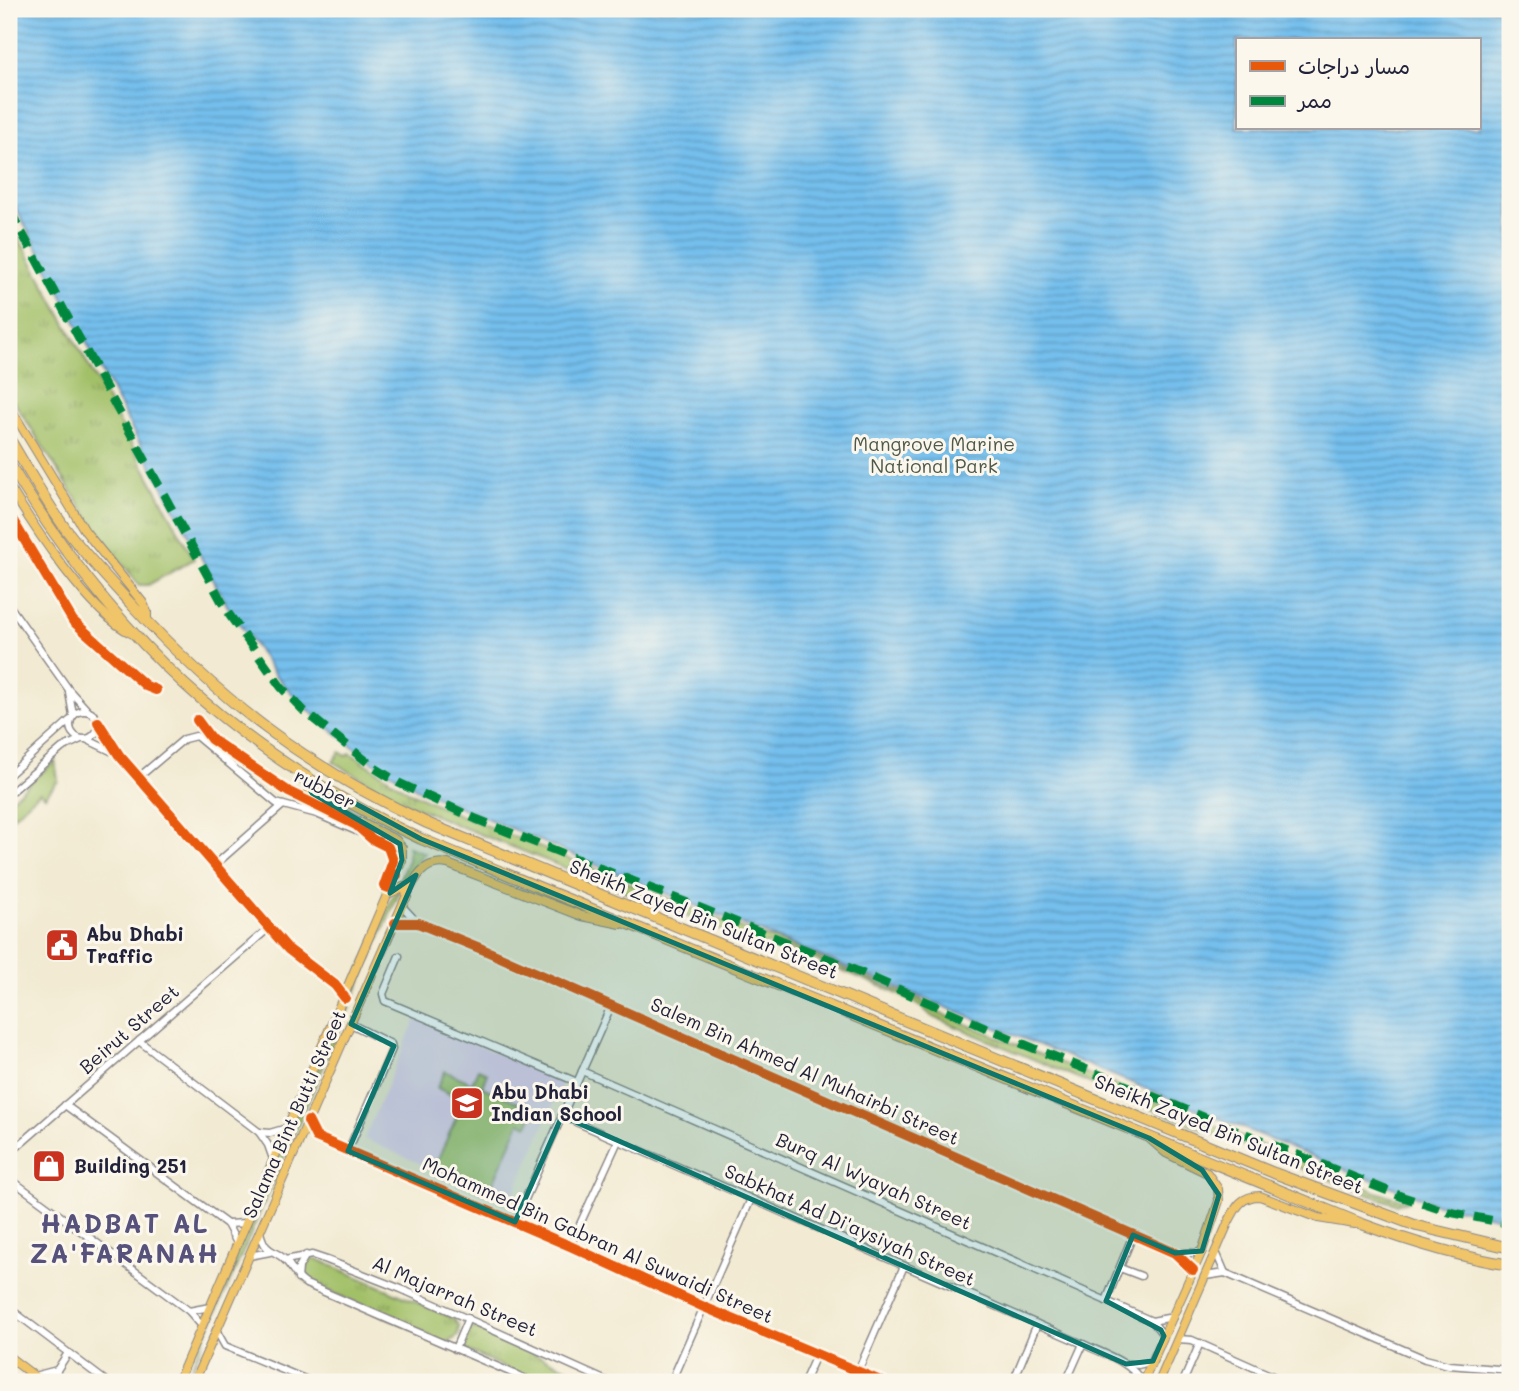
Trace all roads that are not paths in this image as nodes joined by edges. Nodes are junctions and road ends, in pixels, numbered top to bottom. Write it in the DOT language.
graph roads {
  1 [pos="9,406"];
  2 [pos="9,438"];
  3 [pos="9,463"];
  4 [pos="9,486"];
  5 [pos="9,605"];
  6 [pos="147,622"];
  7 [pos="132,633"];
  8 [pos="69,690"];
  9 [pos="88,711"];
  10 [pos="72,717"];
  11 [pos="98,722"];
  12 [pos="84,739"];
  13 [pos="119,754"];
  14 [pos="299,774"];
  15 [pos="9,775"];
  16 [pos="139,777"];
  17 [pos="9,794"];
  18 [pos="283,805"];
  19 [pos="361,833"];
  20 [pos="215,864"];
  21 [pos="390,894"];
  22 [pos="407,897"];
  23 [pos="402,906"];
  24 [pos="395,922"];
  25 [pos="418,922"];
  26 [pos="629,925"];
  27 [pos="271,927"];
  28 [pos="288,947"];
  29 [pos="399,956"];
  30 [pos="352,979"];
  31 [pos="345,998"];
  32 [pos="611,1006"];
  33 [pos="351,1024"];
  34 [pos="139,1041"];
  35 [pos="582,1071"];
  36 [pos="578,1082"];
  37 [pos="65,1105"];
  38 [pos="562,1116"];
  39 [pos="308,1121"];
  40 [pos="289,1127"];
  41 [pos="259,1132"];
  42 [pos="316,1137"];
  43 [pos="1149,1138"];
  44 [pos="618,1141"];
  45 [pos="298,1144"];
  46 [pos="348,1151"];
  47 [pos="9,1154"];
  48 [pos="274,1161"];
  49 [pos="9,1178"];
  50 [pos="751,1199"];
  51 [pos="1213,1218"];
  52 [pos="515,1222"];
  53 [pos="247,1223"];
  54 [pos="1228,1223"];
  55 [pos="227,1224"];
  56 [pos="1362,1224"];
  57 [pos="260,1231"];
  58 [pos="1133,1235"];
  59 [pos="237,1245"];
  60 [pos="570,1246"];
  61 [pos="1510,1248"];
  62 [pos="1202,1251"];
  63 [pos="270,1252"];
  64 [pos="1216,1252"];
  65 [pos="1175,1253"];
  66 [pos="306,1255"];
  67 [pos="249,1256"];
  68 [pos="285,1260"];
  69 [pos="1510,1265"];
  70 [pos="904,1266"];
  71 [pos="1120,1268"];
  72 [pos="1193,1270"];
  73 [pos="1225,1273"];
  74 [pos="1141,1276"];
  75 [pos="1205,1276"];
  76 [pos="298,1280"];
  77 [pos="1106,1301"];
  78 [pos="211,1307"];
  79 [pos="704,1307"];
  80 [pos="9,1308"];
  81 [pos="189,1311"];
  82 [pos="1172,1317"];
  83 [pos="468,1318"];
  84 [pos="1152,1321"];
  85 [pos="1037,1324"];
  86 [pos="202,1326"];
  87 [pos="1183,1328"];
  88 [pos="216,1330"];
  89 [pos="1164,1336"];
  90 [pos="1178,1339"];
  91 [pos="1192,1340"];
  92 [pos="1200,1343"];
  93 [pos="1083,1344"];
  94 [pos="225,1346"];
  95 [pos="455,1349"];
  96 [pos="206,1352"];
  97 [pos="68,1353"];
  98 [pos="817,1353"];
  99 [pos="9,1357"];
  100 [pos="1153,1362"];
  101 [pos="1126,1364"];
  102 [pos="57,1370"];
  103 [pos="1510,1370"];
  104 [pos="858,1371"];
  105 [pos="34,1376"];
  106 [pos="1161,1381"];
  107 [pos="42,1382"];
  108 [pos="56,1382"];
  109 [pos="107,1382"];
  110 [pos="178,1382"];
  111 [pos="194,1382"];
  112 [pos="312,1382"];
  113 [pos="533,1382"];
  114 [pos="609,1382"];
  115 [pos="671,1382"];
  116 [pos="804,1382"];
  117 [pos="883,1382"];
  118 [pos="1013,1382"];
  119 [pos="1066,1382"];
  120 [pos="1143,1382"];
  121 [pos="1183,1382"];
  122 [pos="1286,1382"];
  1 -- 6 [label="main road"];
  2 -- 6 [label="highway, Sheikh Zayed Bin Sultan Street"];
  3 -- 7 [label="highway, Sheikh Zayed Bin Sultan Street"];
  4 -- 7 [label="main road"];
  5 -- 8 [label="street"];
  6 -- 61 [label="highway, Sheikh Zayed Bin Sultan Street"];
  7 -- 14 [label="highway, Sheikh Zayed Bin Sultan Street"];
  8 -- 9 [label="street"];
  8 -- 10 [label="street"];
  9 -- 10 [label="street"];
  9 -- 11 [label="street"];
  10 -- 12 [label="street"];
  10 -- 15 [label="street"];
  11 -- 12 [label="street"];
  11 -- 13 [label="street"];
  12 -- 13 [label="street"];
  12 -- 17 [label="street"];
  13 -- 16 [label="street"];
  14 -- 21 [label="main road, Salama Bint Butti Street"];
  14 -- 26 [label="highway, Sheikh Zayed Bin Sultan Street"];
  16 -- 18 [label="street"];
  16 -- 20 [label="street"];
  18 -- 19 [label="street"];
  18 -- 20 [label="street"];
  20 -- 27 [label="street"];
  21 -- 22 [label="main road"];
  21 -- 30 [label="main road, Salama Bint Butti Street"];
  22 -- 23 [label="main road, Salama Bint Butti Street"];
  22 -- 26 [label="main road, Salama Bint Butti Street"];
  23 -- 24 [label="main road, Salama Bint Butti Street"];
  23 -- 25 [label="street, Salem Bin Ahmed Al Muhairbi Street"];
  24 -- 25 [label="street, Salem Bin Ahmed Al Muhairbi Street"];
  24 -- 33 [label="main road, Salama Bint Butti Street"];
  25 -- 32 [label="street, Salem Bin Ahmed Al Muhairbi Street"];
  26 -- 43 [label="highway, Sheikh Zayed Bin Sultan Street"];
  27 -- 28 [label="street"];
  27 -- 34 [label="street, Beirut Street"];
  28 -- 30 [label="street"];
  28 -- 31 [label="street"];
  29 -- 36 [label="street"];
  30 -- 31 [label="main road, Salama Bint Butti Street"];
  31 -- 40 [label="main road, Salama Bint Butti Street"];
  32 -- 35 [label="street"];
  32 -- 58 [label="street, Salem Bin Ahmed Al Muhairbi Street"];
  33 -- 39 [label="main road, Salama Bint Butti Street"];
  33 -- 46 [label="street"];
  34 -- 37 [label="street, Beirut Street"];
  34 -- 41 [label="street"];
  35 -- 36 [label="street"];
  35 -- 77 [label="street, Burq Al Wyayah Street"];
  36 -- 38 [label="street"];
  37 -- 47 [label="street, Beirut Street"];
  37 -- 55 [label="street"];
  38 -- 44 [label="street, Sabkhat Ad Di'aysiyah Street"];
  38 -- 52 [label="street"];
  39 -- 42 [label="street"];
  39 -- 45 [label="main road, Salama Bint Butti Street"];
  40 -- 41 [label="street"];
  40 -- 48 [label="main road, Salama Bint Butti Street"];
  41 -- 48 [label="street"];
  42 -- 45 [label="street"];
  42 -- 46 [label="street, Mohammed Bin Gabran Al Suwaidi Street"];
  43 -- 51 [label="main road"];
  43 -- 56 [label="highway, Sheikh Zayed Bin Sultan Street"];
  44 -- 50 [label="street, Sabkhat Ad Di'aysiyah Street"];
  44 -- 60 [label="street"];
  45 -- 57 [label="main road, Salama Bint Butti Street"];
  46 -- 52 [label="street, Mohammed Bin Gabran Al Suwaidi Street"];
  48 -- 53 [label="main road, Salama Bint Butti Street"];
  49 -- 81 [label="street"];
  50 -- 70 [label="street, Sabkhat Ad Di'aysiyah Street"];
  50 -- 79 [label="street"];
  51 -- 54 [label="main road"];
  51 -- 62 [label="main road"];
  52 -- 60 [label="street, Mohammed Bin Gabran Al Suwaidi Street"];
  53 -- 55 [label="street"];
  53 -- 59 [label="main road, Salama Bint Butti Street"];
  54 -- 56 [label="main road"];
  54 -- 64 [label="main road"];
  55 -- 59 [label="street"];
  56 -- 69 [label="highway, Sheikh Zayed Bin Sultan Street"];
  57 -- 63 [label="street"];
  57 -- 67 [label="main road, Salama Bint Butti Street"];
  58 -- 65 [label="street, Salem Bin Ahmed Al Muhairbi Street"];
  58 -- 71 [label="street"];
  59 -- 78 [label="main road, Salama Bint Butti Street"];
  60 -- 79 [label="street, Mohammed Bin Gabran Al Suwaidi Street"];
  62 -- 65 [label="street, Salem Bin Ahmed Al Muhairbi Street"];
  62 -- 72 [label="main road"];
  63 -- 67 [label="street"];
  63 -- 68 [label="street"];
  64 -- 73 [label="street"];
  64 -- 75 [label="main road"];
  65 -- 72 [label="street, Salem Bin Ahmed Al Muhairbi Street"];
  66 -- 68 [label="street, Al Majarrah Street"];
  66 -- 76 [label="street"];
  66 -- 83 [label="street, Al Majarrah Street"];
  67 -- 88 [label="main road, Salama Bint Butti Street"];
  68 -- 76 [label="street"];
  70 -- 85 [label="street, Sabkhat Ad Di'aysiyah Street"];
  70 -- 104 [label="street"];
  71 -- 74 [label="street"];
  71 -- 77 [label="street"];
  72 -- 82 [label="main road"];
  73 -- 75 [label="street"];
  73 -- 103 [label="street"];
  75 -- 87 [label="main road"];
  76 -- 95 [label="street"];
  77 -- 84 [label="street, Burq Al Wyayah Street"];
  78 -- 81 [label="street"];
  78 -- 86 [label="main road, Salama Bint Butti Street"];
  79 -- 98 [label="street, Mohammed Bin Gabran Al Suwaidi Street"];
  79 -- 115 [label="street"];
  80 -- 97 [label="street"];
  81 -- 86 [label="street"];
  82 -- 84 [label="street"];
  82 -- 89 [label="main road"];
  83 -- 95 [label="street"];
  83 -- 114 [label="street, Al Majarrah Street"];
  84 -- 89 [label="street, Burq Al Wyayah Street"];
  85 -- 93 [label="street, Sabkhat Ad Di'aysiyah Street"];
  85 -- 118 [label="street"];
  86 -- 110 [label="main road, Salama Bint Butti Street"];
  87 -- 90 [label="main road"];
  87 -- 91 [label="street"];
  88 -- 94 [label="street"];
  88 -- 96 [label="main road, Salama Bint Butti Street"];
  89 -- 100 [label="main road"];
  90 -- 91 [label="street"];
  90 -- 106 [label="main road"];
  91 -- 92 [label="street"];
  92 -- 121 [label="street"];
  92 -- 122 [label="street"];
  93 -- 101 [label="street, Sabkhat Ad Di'aysiyah Street"];
  93 -- 119 [label="street"];
  94 -- 96 [label="street"];
  94 -- 112 [label="street"];
  95 -- 113 [label="street"];
  96 -- 111 [label="main road, Salama Bint Butti Street"];
  97 -- 102 [label="street"];
  97 -- 109 [label="street"];
  98 -- 104 [label="street, Mohammed Bin Gabran Al Suwaidi Street"];
  98 -- 116 [label="street"];
  99 -- 105 [label="main road"];
  100 -- 101 [label="street, Sabkhat Ad Di'aysiyah Street"];
  100 -- 120 [label="main road"];
  101 -- 120 [label="street, Sabkhat Ad Di'aysiyah Street"];
  102 -- 105 [label="street"];
  102 -- 108 [label="street"];
  104 -- 117 [label="street, Mohammed Bin Gabran Al Suwaidi Street"];
  105 -- 107 [label="main road"];
}
